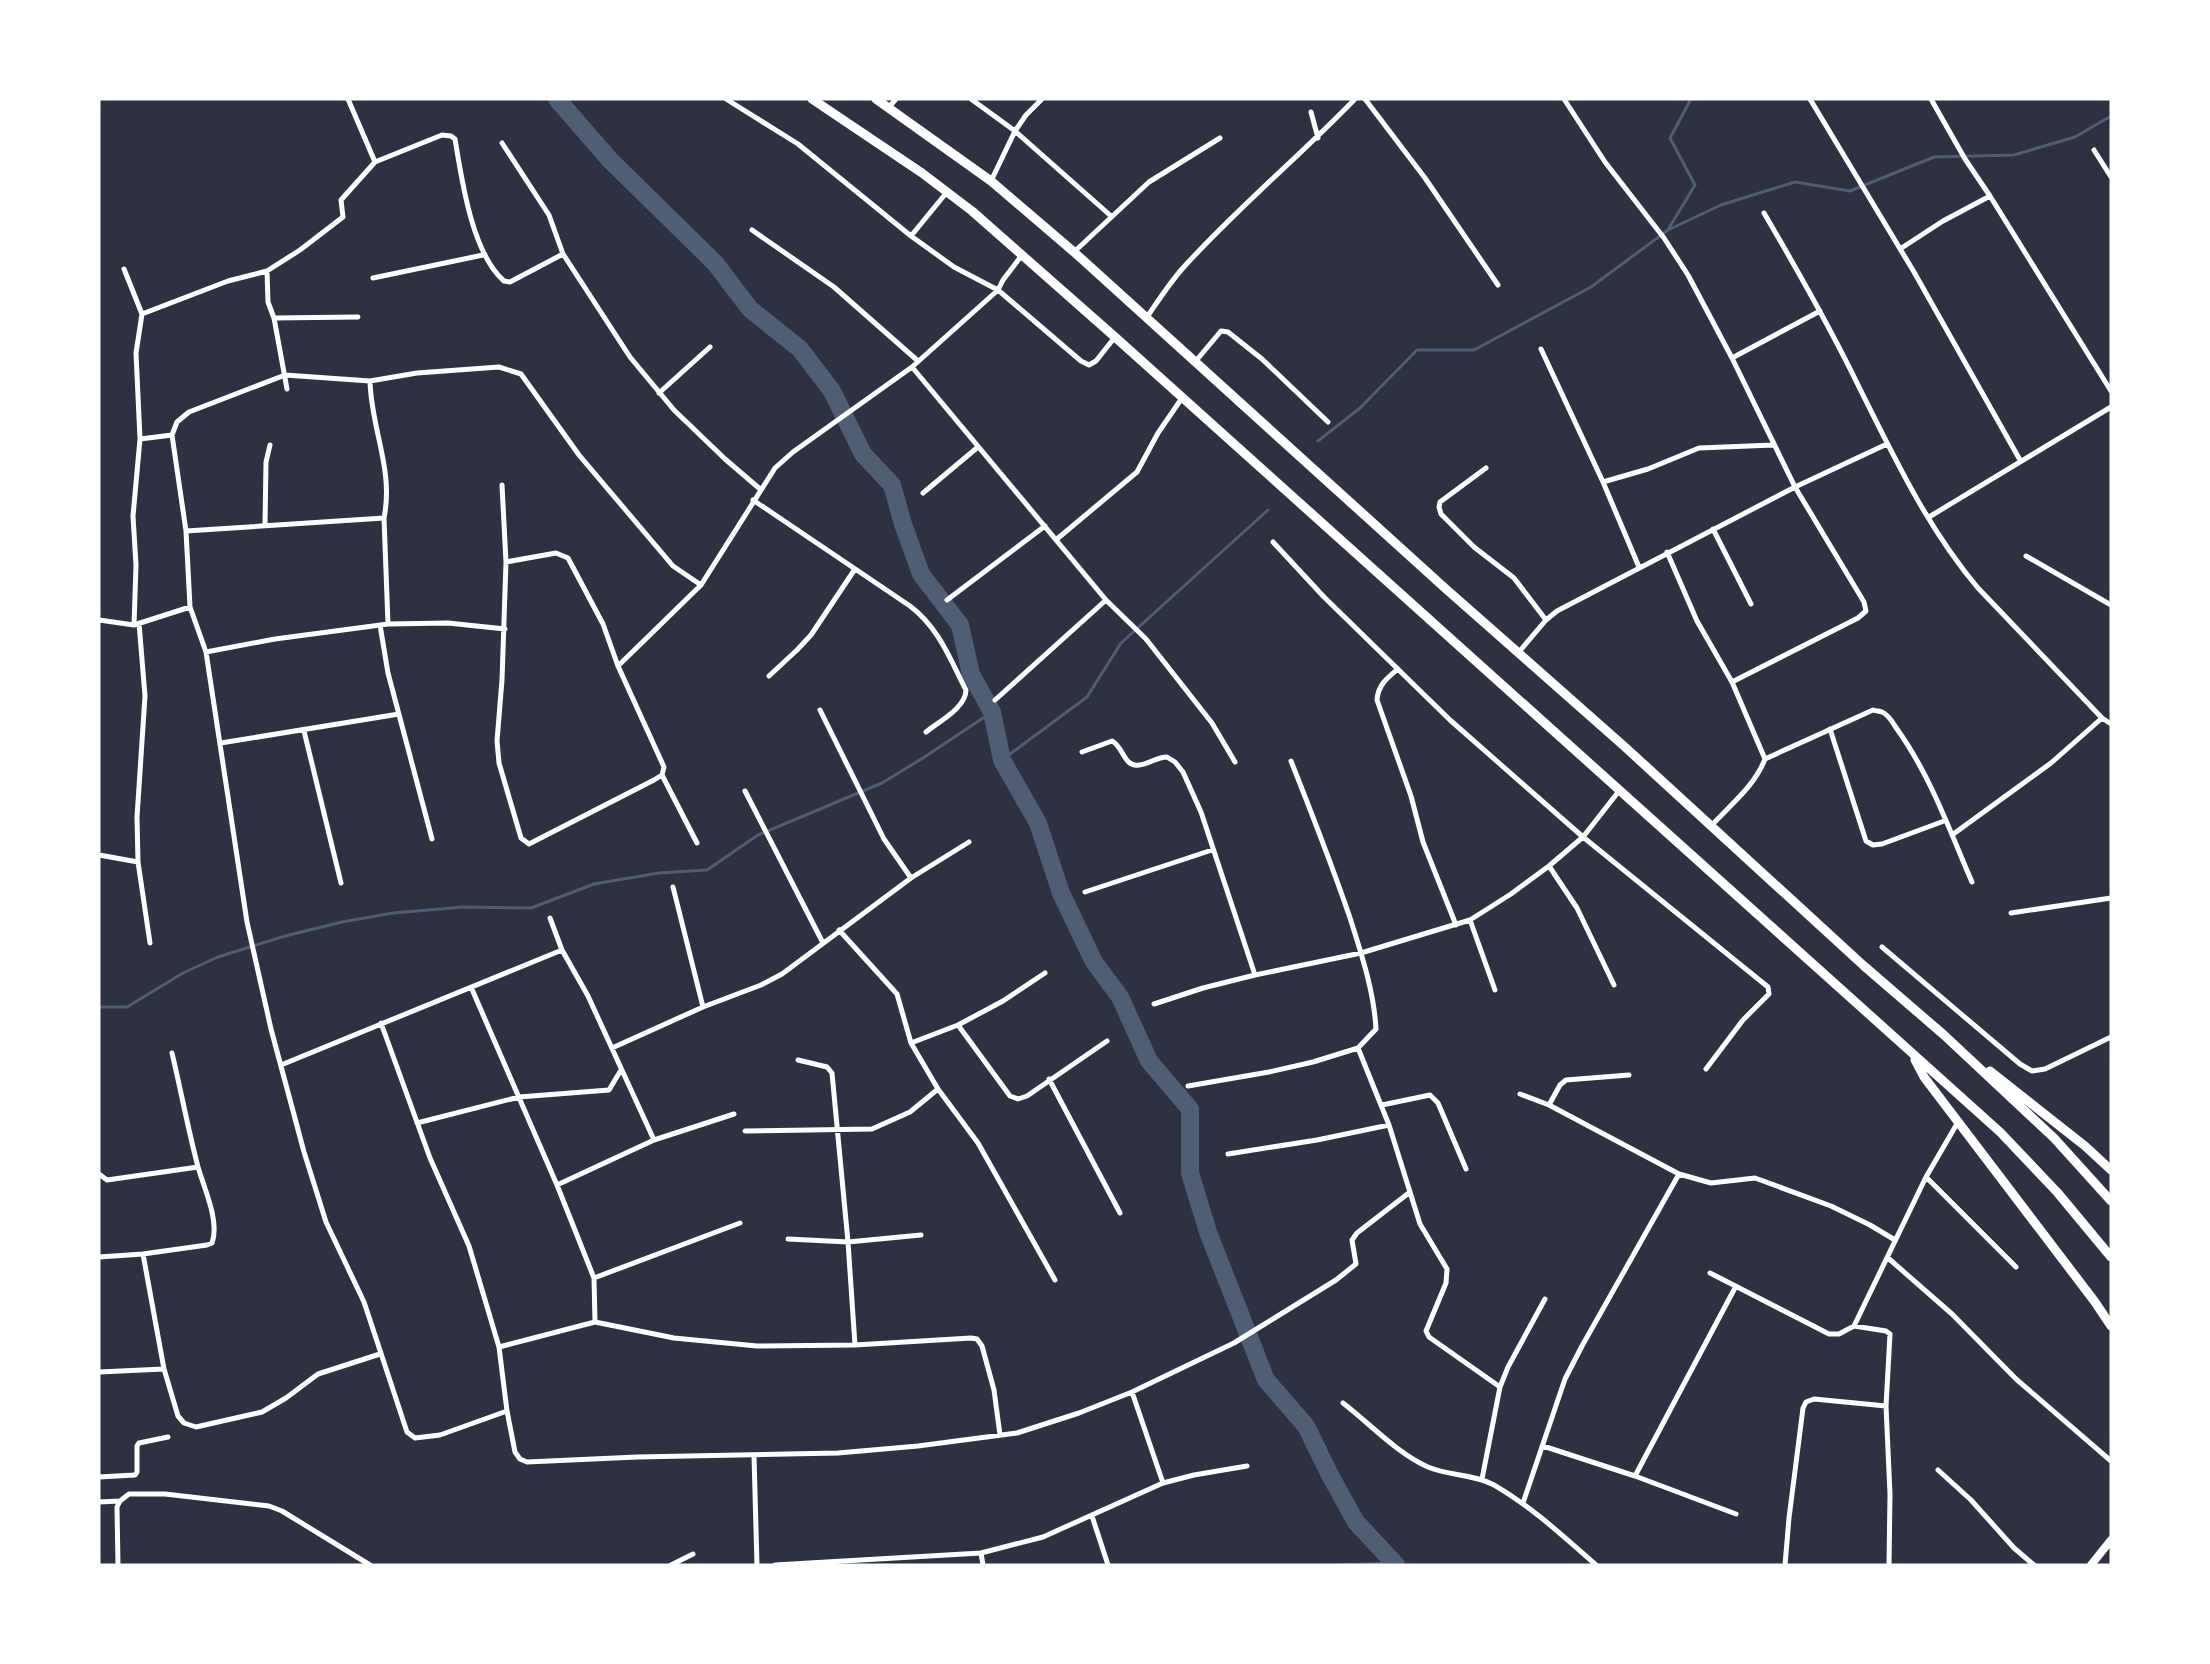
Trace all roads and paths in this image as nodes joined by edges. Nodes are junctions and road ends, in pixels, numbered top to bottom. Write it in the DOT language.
graph roads {
  1 [pos="348,99"];
  2 [pos="726,99"];
  3 [pos="812,99"];
  4 [pos="876,99"];
  5 [pos="896,99"];
  6 [pos="971,99"];
  7 [pos="1042,99"];
  8 [pos="1355,99"];
  9 [pos="1365,99"];
  10 [pos="1564,99"];
  11 [pos="1810,99"];
  12 [pos="1930,99"];
  13 [pos="889,107"];
  14 [pos="1311,112"];
  15 [pos="1015,131"];
  16 [pos="1220,138"];
  17 [pos="1318,138"];
  18 [pos="502,143"];
  19 [pos="2094,150"];
  20 [pos="375,162"];
  21 [pos="2111,177"];
  22 [pos="991,181"];
  23 [pos="947,192"];
  24 [pos="1990,196"];
  25 [pos="1764,213"];
  26 [pos="1111,216"];
  27 [pos="752,230"];
  28 [pos="911,236"];
  29 [pos="1900,249"];
  30 [pos="1074,252"];
  31 [pos="563,254"];
  32 [pos="483,255"];
  33 [pos="1022,255"];
  34 [pos="124,269"];
  35 [pos="267,271"];
  36 [pos="373,278"];
  37 [pos="1498,285"];
  38 [pos="998,290"];
  39 [pos="1820,311"];
  40 [pos="142,314"];
  41 [pos="358,317"];
  42 [pos="1147,317"];
  43 [pos="274,318"];
  44 [pos="1115,337"];
  45 [pos="710,347"];
  46 [pos="1541,348"];
  47 [pos="1732,358"];
  48 [pos="918,361"];
  49 [pos="1195,362"];
  50 [pos="912,367"];
  51 [pos="285,375"];
  52 [pos="370,381"];
  53 [pos="287,389"];
  54 [pos="2111,391"];
  55 [pos="659,393"];
  56 [pos="1182,398"];
  57 [pos="2111,407"];
  58 [pos="1328,422"];
  59 [pos="172,435"];
  60 [pos="140,439"];
  61 [pos="1887,444"];
  62 [pos="270,445"];
  63 [pos="1774,445"];
  64 [pos="978,447"];
  65 [pos="2020,460"];
  66 [pos="1486,468"];
  67 [pos="1603,482"];
  68 [pos="502,485"];
  69 [pos="1795,487"];
  70 [pos="760,489"];
  71 [pos="923,493"];
  72 [pos="753,500"];
  73 [pos="384,518"];
  74 [pos="1929,518"];
  75 [pos="265,525"];
  76 [pos="1045,526"];
  77 [pos="1713,528"];
  78 [pos="186,531"];
  79 [pos="1057,539"];
  80 [pos="1273,542"];
  81 [pos="1667,552"];
  82 [pos="2026,556"];
  83 [pos="506,562"];
  84 [pos="1639,567"];
  85 [pos="855,569"];
  86 [pos="701,585"];
  87 [pos="947,600"];
  88 [pos="1106,600"];
  89 [pos="1751,604"];
  90 [pos="2111,605"];
  91 [pos="190,607"];
  92 [pos="99,620"];
  93 [pos="1546,620"];
  94 [pos="137,624"];
  95 [pos="388,624"];
  96 [pos="380,625"];
  97 [pos="505,629"];
  98 [pos="206,652"];
  99 [pos="1518,652"];
  100 [pos="618,666"];
  101 [pos="1398,669"];
  102 [pos="769,675"];
  103 [pos="1732,682"];
  104 [pos="995,700"];
  105 [pos="820,710"];
  106 [pos="399,714"];
  107 [pos="2102,718"];
  108 [pos="2111,724"];
  109 [pos="1830,729"];
  110 [pos="304,731"];
  111 [pos="926,732"];
  112 [pos="221,743"];
  113 [pos="1082,752"];
  114 [pos="1765,759"];
  115 [pos="1235,762"];
  116 [pos="1291,762"];
  117 [pos="662,775"];
  118 [pos="745,791"];
  119 [pos="1619,791"];
  120 [pos="1944,821"];
  121 [pos="1711,826"];
  122 [pos="1952,835"];
  123 [pos="1583,837"];
  124 [pos="432,839"];
  125 [pos="969,842"];
  126 [pos="697,843"];
  127 [pos="1212,850"];
  128 [pos="99,855"];
  129 [pos="138,862"];
  130 [pos="1549,866"];
  131 [pos="911,878"];
  132 [pos="1972,882"];
  133 [pos="341,883"];
  134 [pos="673,887"];
  135 [pos="1085,892"];
  136 [pos="2111,898"];
  137 [pos="2011,913"];
  138 [pos="550,918"];
  139 [pos="1470,920"];
  140 [pos="1456,925"];
  141 [pos="839,930"];
  142 [pos="823,943"];
  143 [pos="150,944"];
  144 [pos="1882,947"];
  145 [pos="562,950"];
  146 [pos="1361,953"];
  147 [pos="1045,973"];
  148 [pos="1255,975"];
  149 [pos="1614,985"];
  150 [pos="471,987"];
  151 [pos="1495,990"];
  152 [pos="1154,1004"];
  153 [pos="703,1007"];
  154 [pos="381,1023"];
  155 [pos="958,1025"];
  156 [pos="1944,1035"];
  157 [pos="2111,1037"];
  158 [pos="1107,1041"];
  159 [pos="911,1043"];
  160 [pos="612,1048"];
  161 [pos="1358,1048"];
  162 [pos="172,1053"];
  163 [pos="1911,1053"];
  164 [pos="798,1060"];
  165 [pos="281,1065"];
  166 [pos="1706,1069"];
  167 [pos="621,1070"];
  168 [pos="1629,1076"];
  169 [pos="1049,1079"];
  170 [pos="1188,1086"];
  171 [pos="938,1089"];
  172 [pos="1520,1094"];
  173 [pos="519,1097"];
  174 [pos="1382,1105"];
  175 [pos="1549,1105"];
  176 [pos="734,1114"];
  177 [pos="1959,1121"];
  178 [pos="417,1123"];
  179 [pos="1389,1125"];
  180 [pos="837,1129"];
  181 [pos="745,1131"];
  182 [pos="654,1140"];
  183 [pos="1228,1154"];
  184 [pos="198,1167"];
  185 [pos="1466,1169"];
  186 [pos="2111,1170"];
  187 [pos="99,1174"];
  188 [pos="1678,1174"];
  189 [pos="1926,1177"];
  190 [pos="557,1185"];
  191 [pos="1410,1191"];
  192 [pos="2111,1201"];
  193 [pos="1120,1213"];
  194 [pos="740,1223"];
  195 [pos="921,1235"];
  196 [pos="788,1239"];
  197 [pos="1894,1240"];
  198 [pos="848,1242"];
  199 [pos="143,1254"];
  200 [pos="99,1257"];
  201 [pos="2111,1257"];
  202 [pos="1888,1258"];
  203 [pos="2016,1267"];
  204 [pos="1710,1273"];
  205 [pos="594,1278"];
  206 [pos="1055,1280"];
  207 [pos="1736,1286"];
  208 [pos="1545,1299"];
  209 [pos="595,1322"];
  210 [pos="1854,1326"];
  211 [pos="2111,1326"];
  212 [pos="855,1345"];
  213 [pos="499,1347"];
  214 [pos="380,1354"];
  215 [pos="164,1369"];
  216 [pos="99,1372"];
  217 [pos="1500,1387"];
  218 [pos="1132,1392"];
  219 [pos="1343,1403"];
  220 [pos="1886,1406"];
  221 [pos="507,1412"];
  222 [pos="1000,1435"];
  223 [pos="168,1437"];
  224 [pos="1542,1446"];
  225 [pos="754,1456"];
  226 [pos="2111,1461"];
  227 [pos="1248,1466"];
  228 [pos="1938,1470"];
  229 [pos="1635,1476"];
  230 [pos="99,1477"];
  231 [pos="1482,1479"];
  232 [pos="1163,1483"];
  233 [pos="120,1501"];
  234 [pos="99,1502"];
  235 [pos="1524,1503"];
  236 [pos="1736,1514"];
  237 [pos="1092,1516"];
  238 [pos="2111,1540"];
  239 [pos="981,1553"];
  240 [pos="693,1554"];
  241 [pos="118,1565"];
  242 [pos="370,1565"];
  243 [pos="671,1565"];
  244 [pos="757,1565"];
  245 [pos="775,1565"];
  246 [pos="983,1565"];
  247 [pos="1108,1565"];
  248 [pos="1596,1565"];
  249 [pos="1785,1565"];
  250 [pos="1889,1565"];
  251 [pos="2034,1565"];
  252 [pos="2091,1565"];
  1 -- 20 [label="street"];
  2 -- 28 [label="street"];
  3 -- 23 [label="highway"];
  4 -- 13 [label="highway"];
  5 -- 13 [label="street"];
  6 -- 15 [label="street"];
  7 -- 15 [label="street"];
  8 -- 17 [label="street"];
  9 -- 37 [label="street"];
  10 -- 47 [label="street"];
  11 -- 29 [label="street"];
  12 -- 24 [label="street"];
  13 -- 22 [label="highway"];
  14 -- 17 [label="street"];
  15 -- 22 [label="street"];
  15 -- 26 [label="street"];
  16 -- 26 [label="street"];
  17 -- 42 [label="street"];
  18 -- 31 [label="street"];
  19 -- 21 [label="street"];
  20 -- 32 [label="street"];
  20 -- 35 [label="street"];
  22 -- 30 [label="highway"];
  23 -- 28 [label="street"];
  23 -- 33 [label="highway"];
  24 -- 29 [label="street"];
  24 -- 54 [label="street"];
  25 -- 39 [label="street"];
  26 -- 30 [label="street"];
  27 -- 48 [label="street"];
  28 -- 38 [label="street"];
  29 -- 65 [label="street"];
  30 -- 42 [label="highway"];
  31 -- 32 [label="street"];
  31 -- 55 [label="street"];
  32 -- 36 [label="street"];
  33 -- 38 [label="street"];
  33 -- 44 [label="highway"];
  34 -- 40 [label="street"];
  35 -- 40 [label="street"];
  35 -- 43 [label="street"];
  38 -- 44 [label="street"];
  38 -- 48 [label="street"];
  39 -- 47 [label="street"];
  39 -- 61 [label="street"];
  40 -- 60 [label="street"];
  41 -- 43 [label="street"];
  42 -- 49 [label="highway"];
  43 -- 51 [label="street"];
  44 -- 56 [label="highway"];
  45 -- 55 [label="street"];
  46 -- 67 [label="street"];
  47 -- 63 [label="street"];
  48 -- 50 [label="street"];
  49 -- 58 [label="street"];
  49 -- 99 [label="highway"];
  50 -- 64 [label="street"];
  50 -- 70 [label="street"];
  51 -- 52 [label="street"];
  51 -- 53 [label="street"];
  51 -- 59 [label="street"];
  52 -- 73 [label="street"];
  52 -- 86 [label="street"];
  55 -- 70 [label="street"];
  56 -- 79 [label="street"];
  56 -- 119 [label="highway"];
  57 -- 65 [label="street"];
  59 -- 60 [label="street"];
  59 -- 78 [label="street"];
  60 -- 94 [label="street"];
  61 -- 69 [label="street"];
  61 -- 74 [label="street"];
  62 -- 75 [label="street"];
  63 -- 67 [label="street"];
  63 -- 69 [label="street"];
  64 -- 71 [label="street"];
  64 -- 76 [label="street"];
  65 -- 74 [label="street"];
  66 -- 93 [label="street"];
  67 -- 84 [label="street"];
  68 -- 83 [label="street"];
  69 -- 77 [label="street"];
  69 -- 103 [label="street"];
  70 -- 72 [label="street"];
  72 -- 85 [label="street"];
  72 -- 86 [label="street"];
  73 -- 75 [label="street"];
  73 -- 95 [label="street"];
  74 -- 107 [label="street"];
  75 -- 78 [label="street"];
  76 -- 79 [label="street"];
  76 -- 87 [label="street"];
  77 -- 81 [label="street"];
  77 -- 89 [label="street"];
  78 -- 91 [label="street"];
  79 -- 88 [label="street"];
  80 -- 101 [label="street"];
  81 -- 84 [label="street"];
  81 -- 103 [label="street"];
  82 -- 90 [label="street"];
  83 -- 97 [label="street"];
  83 -- 100 [label="street"];
  84 -- 93 [label="street"];
  85 -- 102 [label="street"];
  85 -- 111 [label="street"];
  86 -- 100 [label="street"];
  88 -- 104 [label="street"];
  88 -- 115 [label="street"];
  91 -- 94 [label="street"];
  91 -- 98 [label="street"];
  92 -- 94 [label="street"];
  93 -- 99 [label="street"];
  94 -- 129 [label="street"];
  95 -- 96 [label="street"];
  95 -- 97 [label="street"];
  96 -- 98 [label="street"];
  96 -- 106 [label="street"];
  97 -- 117 [label="street"];
  98 -- 112 [label="street"];
  99 -- 121 [label="highway"];
  100 -- 117 [label="street"];
  101 -- 123 [label="street"];
  101 -- 140 [label="street"];
  103 -- 114 [label="street"];
  105 -- 131 [label="street"];
  106 -- 110 [label="street"];
  106 -- 124 [label="street"];
  107 -- 108 [label="street"];
  107 -- 122 [label="street"];
  109 -- 114 [label="street"];
  109 -- 120 [label="street"];
  109 -- 120 [label="street"];
  110 -- 112 [label="street"];
  110 -- 133 [label="street"];
  112 -- 165 [label="street"];
  113 -- 127 [label="street"];
  114 -- 121 [label="street"];
  116 -- 146 [label="street"];
  117 -- 126 [label="street"];
  118 -- 142 [label="street"];
  119 -- 123 [label="street"];
  119 -- 163 [label="highway"];
  120 -- 122 [label="street"];
  121 -- 156 [label="highway"];
  122 -- 132 [label="street"];
  123 -- 130 [label="street"];
  123 -- 166 [label="street"];
  125 -- 131 [label="street"];
  127 -- 135 [label="street"];
  127 -- 148 [label="street"];
  128 -- 129 [label="street"];
  129 -- 143 [label="street"];
  130 -- 139 [label="street"];
  130 -- 149 [label="street"];
  131 -- 141 [label="street"];
  134 -- 153 [label="street"];
  136 -- 137 [label="street"];
  138 -- 145 [label="street"];
  139 -- 140 [label="street"];
  139 -- 151 [label="street"];
  140 -- 146 [label="street"];
  141 -- 142 [label="street"];
  141 -- 159 [label="street"];
  142 -- 153 [label="street"];
  144 -- 157 [label="street"];
  145 -- 150 [label="street"];
  145 -- 160 [label="street"];
  146 -- 148 [label="street"];
  146 -- 161 [label="street"];
  147 -- 155 [label="street"];
  148 -- 152 [label="street"];
  150 -- 154 [label="street"];
  150 -- 173 [label="street"];
  153 -- 160 [label="street"];
  154 -- 165 [label="street"];
  154 -- 178 [label="street"];
  155 -- 159 [label="street"];
  155 -- 169 [label="street"];
  156 -- 186 [label="highway"];
  156 -- 192 [label="highway"];
  158 -- 169 [label="street"];
  159 -- 171 [label="street"];
  160 -- 167 [label="street"];
  161 -- 170 [label="street"];
  161 -- 174 [label="street"];
  162 -- 184 [label="street"];
  163 -- 177 [label="highway"];
  163 -- 201 [label="highway"];
  164 -- 180 [label="street"];
  165 -- 214 [label="street"];
  167 -- 173 [label="street"];
  167 -- 182 [label="street"];
  168 -- 175 [label="street"];
  169 -- 193 [label="street"];
  171 -- 180 [label="street"];
  171 -- 206 [label="street"];
  172 -- 175 [label="street"];
  173 -- 178 [label="street"];
  173 -- 190 [label="street"];
  174 -- 179 [label="street"];
  174 -- 185 [label="street"];
  175 -- 188 [label="street"];
  176 -- 182 [label="street"];
  177 -- 189 [label="street"];
  177 -- 211 [label="highway"];
  178 -- 213 [label="street"];
  179 -- 183 [label="street"];
  179 -- 191 [label="street"];
  180 -- 181 [label="street"];
  180 -- 198 [label="street"];
  182 -- 190 [label="street"];
  184 -- 187 [label="street"];
  184 -- 199 [label="street"];
  188 -- 197 [label="street"];
  188 -- 224 [label="street"];
  189 -- 197 [label="street"];
  189 -- 203 [label="street"];
  190 -- 205 [label="street"];
  191 -- 217 [label="street"];
  191 -- 218 [label="street"];
  194 -- 205 [label="street"];
  195 -- 198 [label="street"];
  196 -- 198 [label="street"];
  197 -- 202 [label="street"];
  198 -- 212 [label="street"];
  199 -- 200 [label="street"];
  199 -- 215 [label="street"];
  202 -- 210 [label="street"];
  202 -- 226 [label="street"];
  204 -- 207 [label="street"];
  205 -- 209 [label="street"];
  207 -- 210 [label="street"];
  207 -- 229 [label="street"];
  208 -- 217 [label="street"];
  209 -- 212 [label="street"];
  209 -- 213 [label="street"];
  210 -- 220 [label="street"];
  212 -- 222 [label="street"];
  213 -- 221 [label="street"];
  214 -- 215 [label="street"];
  214 -- 221 [label="street"];
  215 -- 216 [label="street"];
  217 -- 231 [label="street"];
  218 -- 222 [label="street"];
  218 -- 232 [label="street"];
  219 -- 231 [label="street"];
  220 -- 249 [label="street"];
  220 -- 250 [label="street"];
  221 -- 225 [label="street"];
  222 -- 225 [label="street"];
  223 -- 230 [label="street"];
  224 -- 229 [label="street"];
  224 -- 235 [label="street"];
  225 -- 244 [label="street"];
  227 -- 232 [label="street"];
  228 -- 251 [label="street"];
  229 -- 236 [label="street"];
  231 -- 235 [label="street"];
  232 -- 237 [label="street"];
  233 -- 234 [label="street"];
  233 -- 241 [label="street"];
  233 -- 242 [label="street"];
  235 -- 248 [label="street"];
  237 -- 239 [label="street"];
  237 -- 247 [label="street"];
  238 -- 252 [label="highway"];
  239 -- 245 [label="street"];
  239 -- 246 [label="street"];
  240 -- 243 [label="street"];
}
